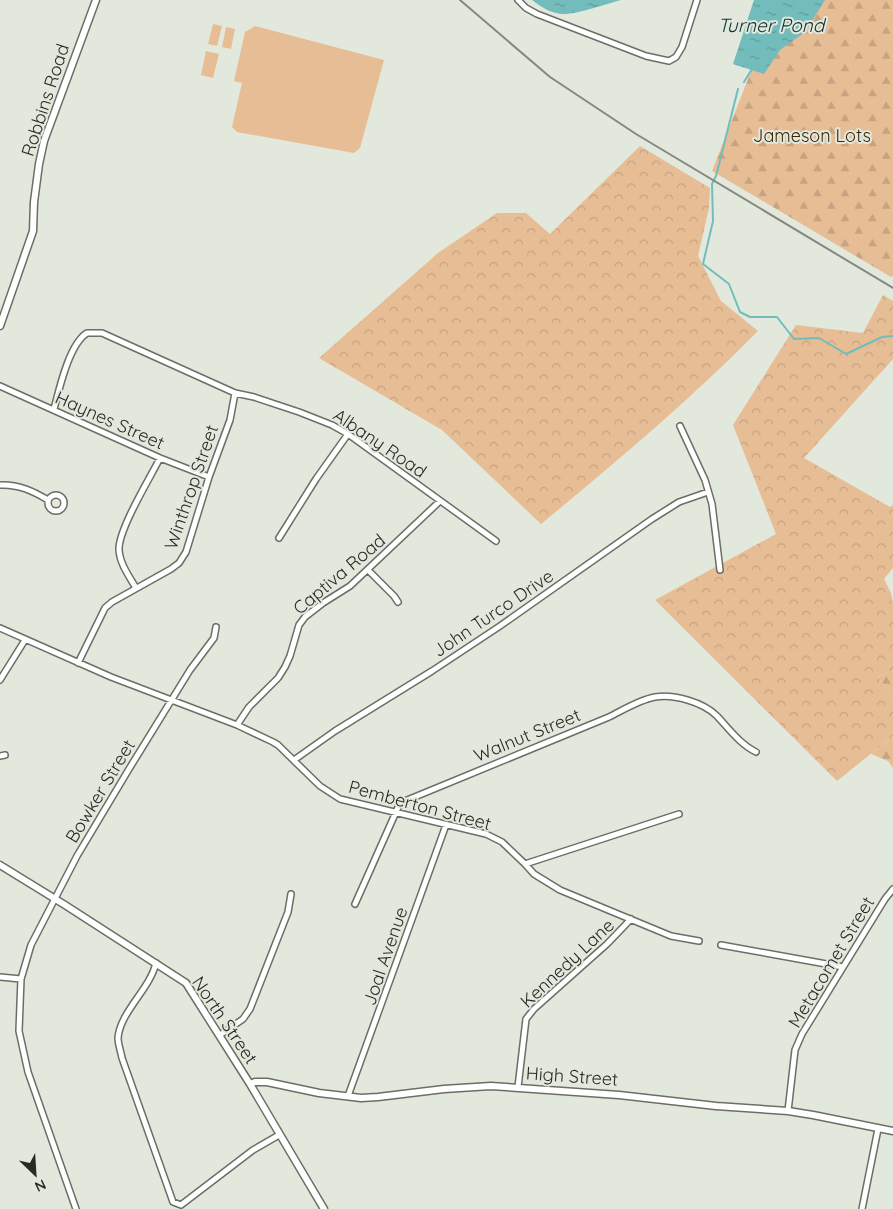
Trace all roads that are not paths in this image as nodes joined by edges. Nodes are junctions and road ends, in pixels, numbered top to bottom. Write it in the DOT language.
graph roads {
  1 [pos="96,0"];
  2 [pos="518,0"];
  3 [pos="697,0"];
  4 [pos="0,326"];
  5 [pos="0,386"];
  6 [pos="235,393"];
  7 [pos="54,410"];
  8 [pos="680,426"];
  9 [pos="348,434"];
  10 [pos="160,458"];
  11 [pos="209,477"];
  12 [pos="0,484"];
  13 [pos="708,492"];
  14 [pos="48,500"];
  15 [pos="440,501"];
  16 [pos="279,538"];
  17 [pos="496,541"];
  18 [pos="368,570"];
  19 [pos="720,570"];
  20 [pos="136,588"];
  21 [pos="398,602"];
  22 [pos="216,627"];
  23 [pos="0,628"];
  24 [pos="25,640"];
  25 [pos="78,663"];
  26 [pos="0,680"];
  27 [pos="171,700"];
  28 [pos="237,725"];
  29 [pos="756,752"];
  30 [pos="294,760"];
  31 [pos="394,813"];
  32 [pos="679,814"];
  33 [pos="446,825"];
  34 [pos="526,864"];
  35 [pos="0,866"];
  36 [pos="893,889"];
  37 [pos="291,894"];
  38 [pos="55,898"];
  39 [pos="355,904"];
  40 [pos="631,919"];
  41 [pos="699,941"];
  42 [pos="721,945"];
  43 [pos="156,963"];
  44 [pos="843,967"];
  45 [pos="0,977"];
  46 [pos="21,979"];
  47 [pos="220,1036"];
  48 [pos="250,1084"];
  49 [pos="518,1087"];
  50 [pos="348,1096"];
  51 [pos="788,1111"];
  52 [pos="878,1129"];
  53 [pos="893,1131"];
  54 [pos="279,1135"];
  55 [pos="76,1209"];
  56 [pos="324,1209"];
  57 [pos="862,1209"];
  1 -- 4 [label="street, Robbins Road"];
  2 -- 3 [label="street"];
  5 -- 7 [label="street, Haynes Street"];
  6 -- 7 [label="street, Albany Road"];
  6 -- 9 [label="street, Albany Road"];
  6 -- 11 [label="street, Winthrop Street"];
  7 -- 10 [label="street, Haynes Street"];
  8 -- 13 [label="street"];
  9 -- 15 [label="street, Albany Road"];
  9 -- 16 [label="street"];
  10 -- 11 [label="street, Haynes Street"];
  10 -- 20 [label="street"];
  11 -- 20 [label="street, Winthrop Street"];
  12 -- 14 [label="street"];
  13 -- 19 [label="street"];
  13 -- 30 [label="street, John Turco Drive"];
  15 -- 17 [label="street, Albany Road"];
  15 -- 18 [label="street, Captiva Road"];
  18 -- 21 [label="street"];
  18 -- 28 [label="street, Captiva Road"];
  20 -- 25 [label="street, Winthrop Street"];
  22 -- 27 [label="street, Bowker Street"];
  23 -- 24 [label="street, Pemberton Street"];
  24 -- 25 [label="street, Pemberton Street"];
  24 -- 26 [label="street"];
  25 -- 27 [label="street, Pemberton Street"];
  27 -- 28 [label="street, Pemberton Street"];
  27 -- 38 [label="street, Bowker Street"];
  28 -- 30 [label="street, Pemberton Street"];
  29 -- 31 [label="street, Walnut Street"];
  30 -- 31 [label="street, Pemberton Street"];
  31 -- 33 [label="street, Pemberton Street"];
  31 -- 39 [label="street, Walnut Street"];
  32 -- 34 [label="street"];
  33 -- 34 [label="street, Pemberton Street"];
  33 -- 50 [label="street, Joal Avenue"];
  34 -- 40 [label="street, Pemberton Street"];
  35 -- 38 [label="street, North Street"];
  36 -- 44 [label="street, Metacomet Street"];
  37 -- 47 [label="street"];
  38 -- 43 [label="street, North Street"];
  38 -- 46 [label="street, Bowker Street"];
  40 -- 41 [label="street, Pemberton Street"];
  40 -- 49 [label="street, Kennedy Lane"];
  42 -- 44 [label="street"];
  43 -- 47 [label="street, North Street"];
  43 -- 54 [label="street"];
  44 -- 51 [label="street, Metacomet Street"];
  45 -- 46 [label="street"];
  46 -- 55 [label="street, Bowker Street"];
  47 -- 48 [label="street, North Street"];
  48 -- 50 [label="street, High Street"];
  48 -- 54 [label="street, North Street"];
  49 -- 50 [label="street, High Street"];
  49 -- 51 [label="street, High Street"];
  51 -- 52 [label="street, High Street"];
  52 -- 53 [label="street, High Street"];
  52 -- 57 [label="street"];
  54 -- 56 [label="street, North Street"];
}
